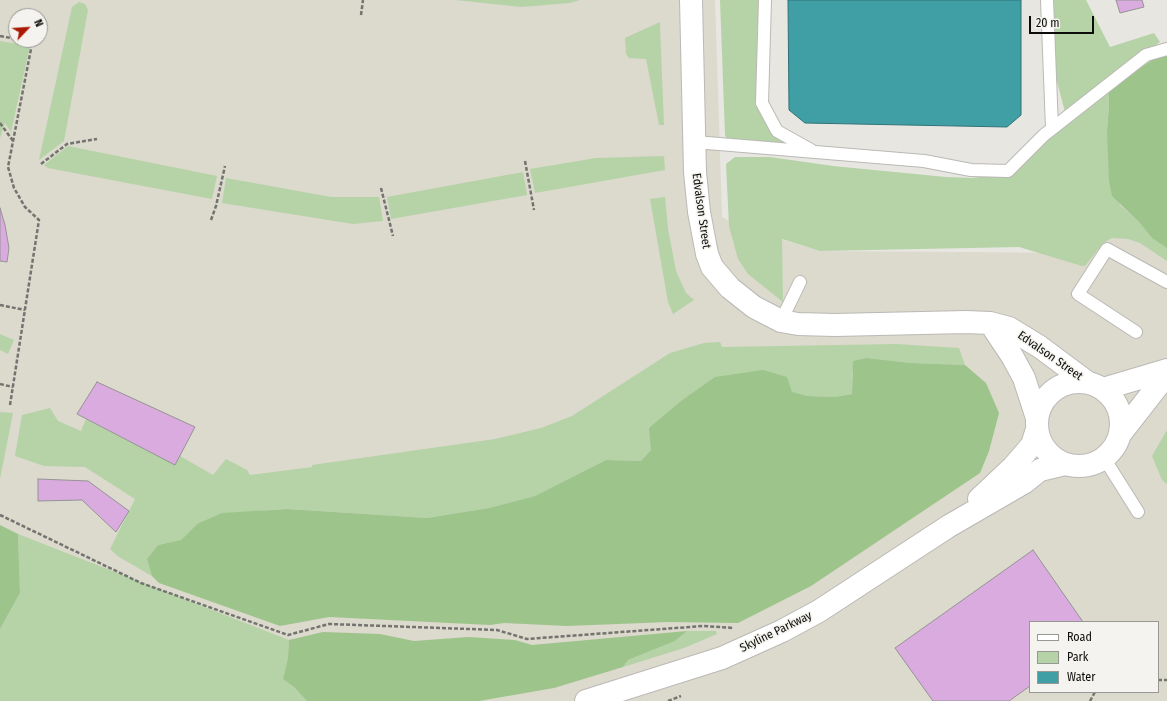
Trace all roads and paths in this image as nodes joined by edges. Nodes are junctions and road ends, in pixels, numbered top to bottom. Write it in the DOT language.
graph roads {
  1 [pos="363,0"];
  2 [pos="691,0"];
  3 [pos="765,0"];
  4 [pos="1047,0"];
  5 [pos="361,15"];
  6 [pos="30,48"];
  7 [pos="1167,49"];
  8 [pos="0,123"];
  9 [pos="1052,128"];
  10 [pos="97,139"];
  11 [pos="13,141"];
  12 [pos="695,142"];
  13 [pos="813,152"];
  14 [pos="524,161"];
  15 [pos="41,164"];
  16 [pos="225,166"];
  17 [pos="381,188"];
  18 [pos="534,210"];
  19 [pos="211,220"];
  20 [pos="393,236"];
  21 [pos="800,282"];
  22 [pos="1167,282"];
  23 [pos="0,305"];
  24 [pos="25,310"];
  25 [pos="781,321"];
  26 [pos="990,323"];
  27 [pos="1136,332"];
  28 [pos="1167,370"];
  29 [pos="1167,374"];
  30 [pos="0,384"];
  31 [pos="1095,385"];
  32 [pos="13,387"];
  33 [pos="10,405"];
  34 [pos="1037,424"];
  35 [pos="1120,433"];
  36 [pos="1104,458"];
  37 [pos="1065,464"];
  38 [pos="1138,512"];
  39 [pos="0,515"];
  40 [pos="949,526"];
  41 [pos="703,626"];
  42 [pos="586,701"];
  1 -- 5 [label="path"];
  2 -- 12 [label="street, Edvalson Street"];
  3 -- 13 [label="lane"];
  4 -- 9 [label="lane"];
  6 -- 11 [label="path"];
  7 -- 9 [label="lane"];
  8 -- 11 [label="path"];
  9 -- 13 [label="lane"];
  10 -- 15 [label="path"];
  11 -- 24 [label="path"];
  12 -- 13 [label="lane"];
  12 -- 25 [label="street, Edvalson Street"];
  14 -- 18 [label="path"];
  16 -- 19 [label="path"];
  17 -- 20 [label="path"];
  21 -- 25 [label="lane"];
  22 -- 27 [label="lane"];
  23 -- 24 [label="path"];
  24 -- 32 [label="path"];
  25 -- 26 [label="street, Edvalson Street"];
  26 -- 31 [label="street, Edvalson Street"];
  26 -- 34 [label="street, Edvalson Street"];
  28 -- 31 [label="street"];
  29 -- 35 [label="street"];
  30 -- 32 [label="path"];
  31 -- 34 [label="street"];
  31 -- 35 [label="street"];
  32 -- 33 [label="path"];
  34 -- 37 [label="street"];
  34 -- 40 [label="street, Skyline Parkway"];
  35 -- 36 [label="street"];
  36 -- 37 [label="street"];
  36 -- 38 [label="lane"];
  37 -- 40 [label="street, Skyline Parkway"];
  39 -- 41 [label="path"];
  40 -- 42 [label="street, Skyline Parkway"];
}
